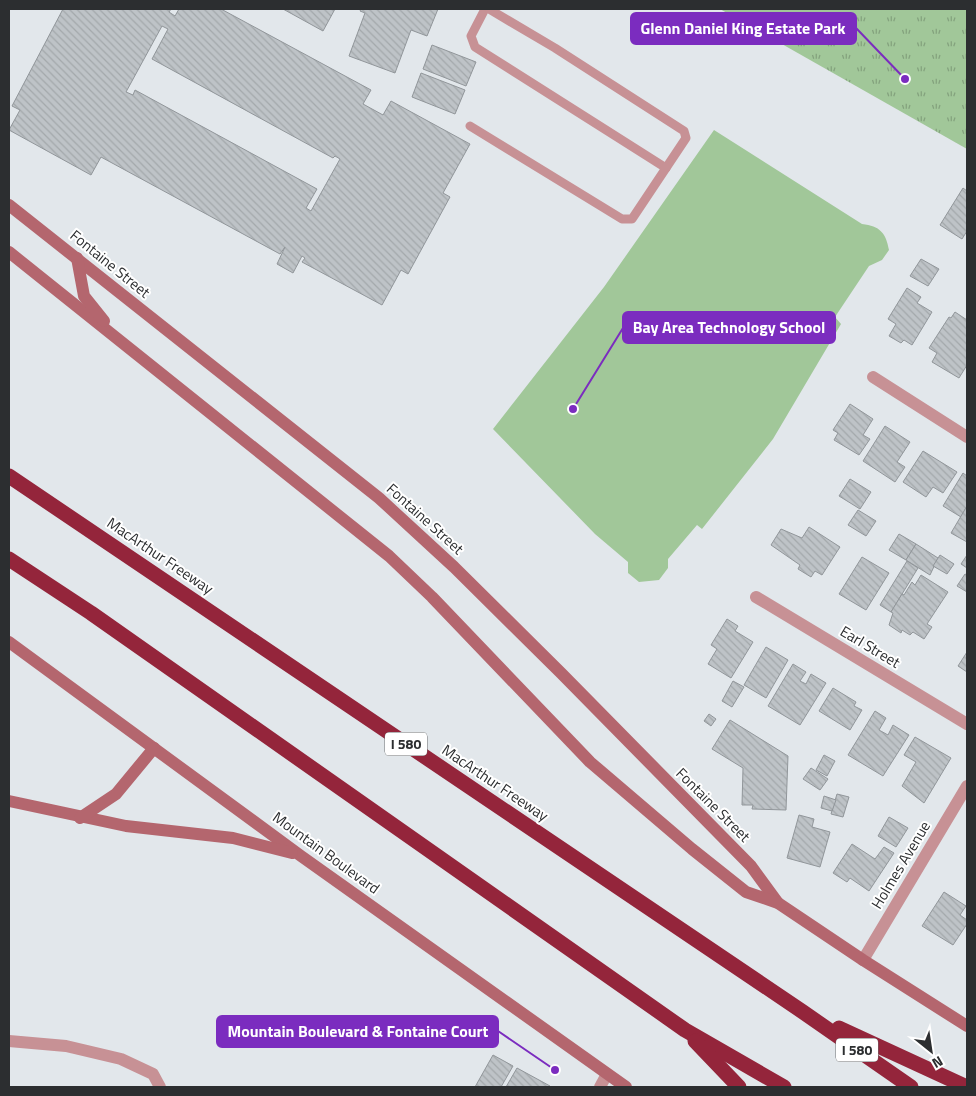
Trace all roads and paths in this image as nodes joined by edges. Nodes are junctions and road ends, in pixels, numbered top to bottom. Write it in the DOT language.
graph roads {
  1 [pos="485,9"];
  2 [pos="489,9"];
  3 [pos="470,126"];
  4 [pos="666,168"];
  5 [pos="9,205"];
  6 [pos="9,252"];
  7 [pos="77,258"];
  8 [pos="118,338"];
  9 [pos="873,377"];
  10 [pos="967,437"];
  11 [pos="9,476"];
  12 [pos="9,559"];
  13 [pos="756,597"];
  14 [pos="9,642"];
  15 [pos="967,724"];
  16 [pos="154,748"];
  17 [pos="967,786"];
  18 [pos="9,801"];
  19 [pos="80,818"];
  20 [pos="301,856"];
  21 [pos="778,903"];
  22 [pos="863,960"];
  23 [pos="803,1012"];
  24 [pos="967,1026"];
  25 [pos="686,1030"];
  26 [pos="9,1041"];
  27 [pos="607,1074"];
  28 [pos="160,1087"];
  29 [pos="600,1087"];
  30 [pos="626,1087"];
  31 [pos="739,1087"];
  32 [pos="784,1087"];
  33 [pos="911,1087"];
  34 [pos="967,1087"];
  1 -- 4 [label="lane"];
  2 -- 4 [label="lane"];
  3 -- 4 [label="lane"];
  5 -- 7 [label="street, Fontaine Street"];
  6 -- 8 [label="street, Fontaine Street"];
  7 -- 8 [label="street"];
  7 -- 21 [label="street, Fontaine Street"];
  8 -- 21 [label="street, Fontaine Street"];
  9 -- 10 [label="street"];
  11 -- 23 [label="highway, MacArthur Freeway / I 580"];
  12 -- 25 [label="highway"];
  13 -- 15 [label="street, Earl Street"];
  14 -- 16 [label="street, Mountain Boulevard"];
  16 -- 19 [label="street"];
  16 -- 20 [label="street, Mountain Boulevard"];
  17 -- 22 [label="street, Holmes Avenue"];
  18 -- 19 [label="street"];
  19 -- 20 [label="street"];
  20 -- 27 [label="street, Mountain Boulevard"];
  21 -- 22 [label="street, Fontaine Street"];
  22 -- 24 [label="street, Fontaine Street"];
  23 -- 33 [label="highway, MacArthur Freeway / I 580"];
  23 -- 34 [label="highway"];
  25 -- 31 [label="highway"];
  25 -- 32 [label="highway"];
  26 -- 28 [label="street"];
  27 -- 29 [label="street"];
  27 -- 30 [label="street, Mountain Boulevard"];
}
